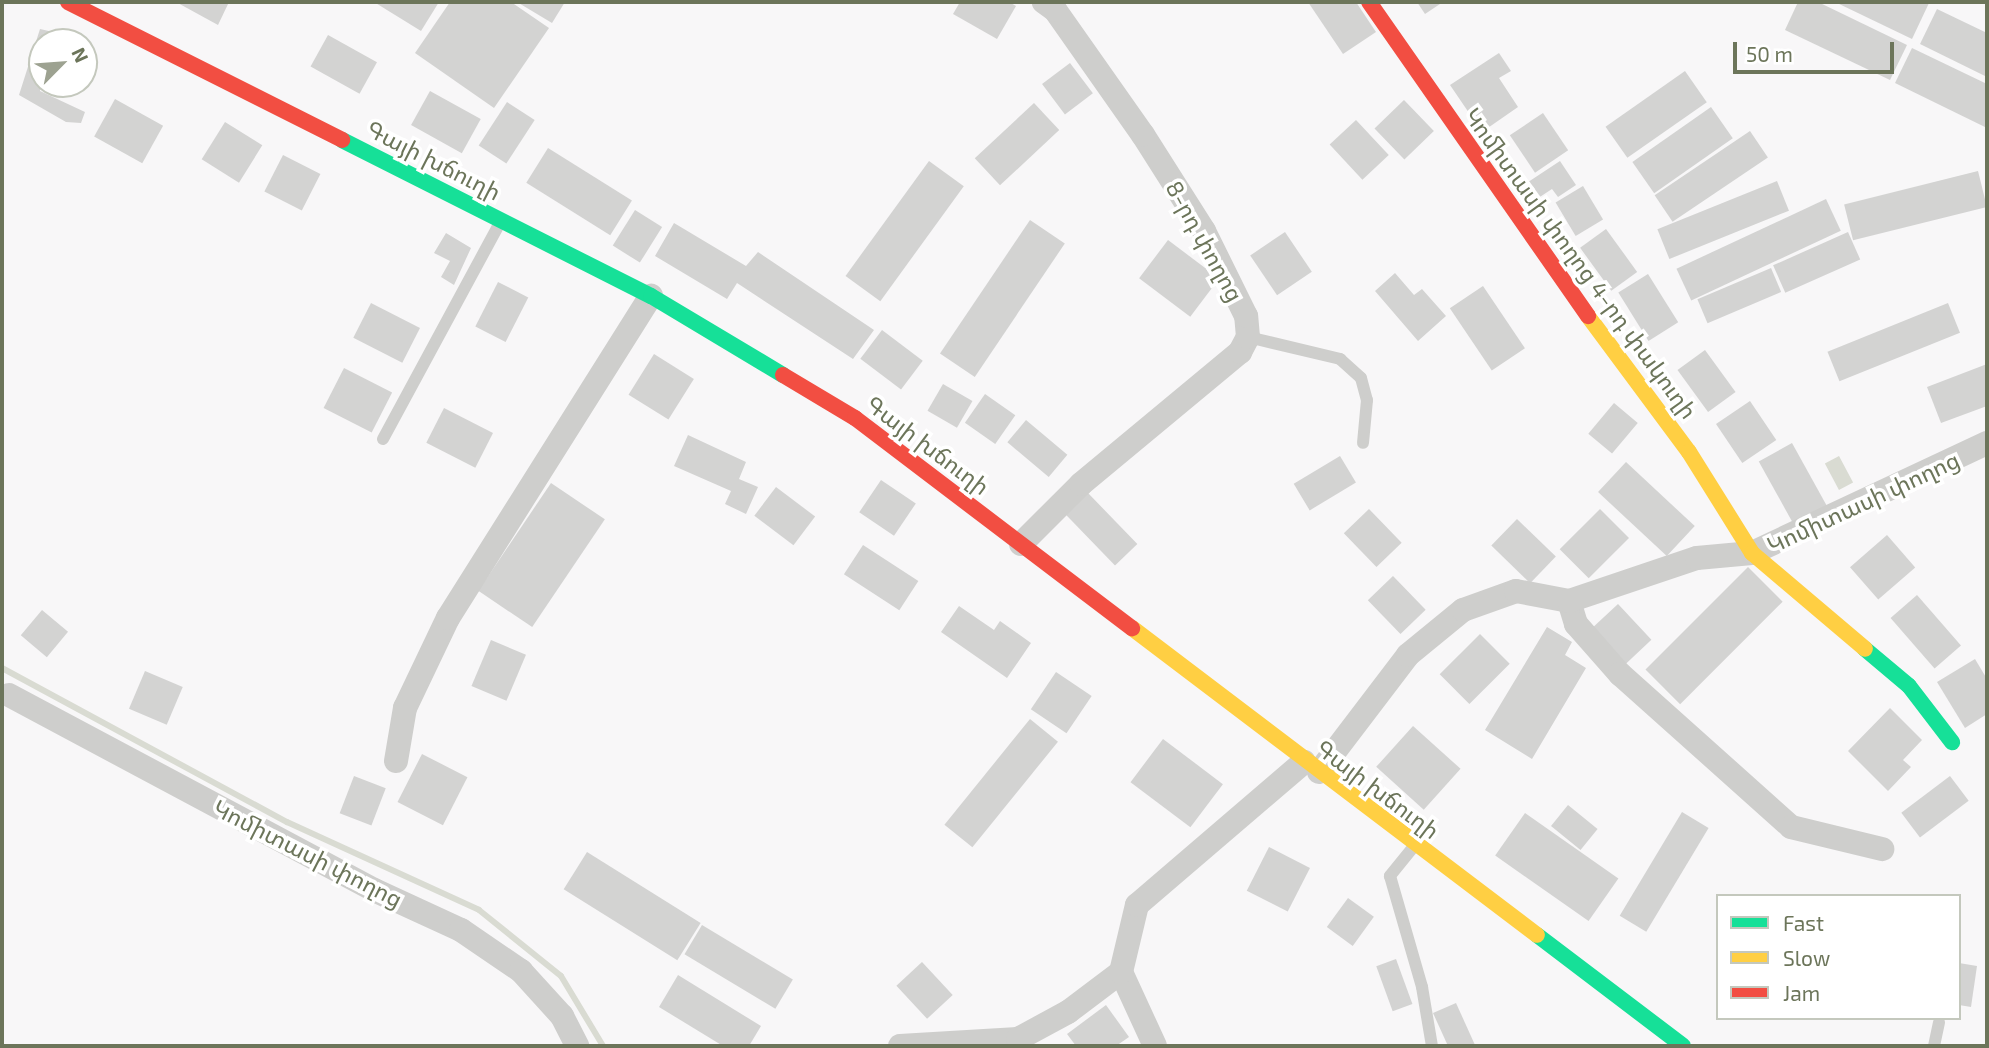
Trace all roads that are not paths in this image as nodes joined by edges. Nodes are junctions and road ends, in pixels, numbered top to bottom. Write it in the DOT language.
graph roads {
  1 [pos="68,2"];
  2 [pos="1044,2"];
  3 [pos="1369,2"];
  4 [pos="502,220"];
  5 [pos="651,296"];
  6 [pos="1248,337"];
  7 [pos="383,439"];
  8 [pos="1363,443"];
  9 [pos="1987,443"];
  10 [pos="1021,544"];
  11 [pos="1752,553"];
  12 [pos="1569,601"];
  13 [pos="9,695"];
  14 [pos="1952,742"];
  15 [pos="396,761"];
  16 [pos="1311,767"];
  17 [pos="1415,844"];
  18 [pos="1882,849"];
  19 [pos="1121,972"];
  20 [pos="1939,1023"];
  21 [pos="578,1046"];
  22 [pos="900,1046"];
  23 [pos="1156,1046"];
  24 [pos="1432,1046"];
  25 [pos="1683,1046"];
  26 [pos="1934,1046"];
  1 -- 4 [label="main road, Գայի խճուղի"];
  2 -- 6 [label="street, 8-րդ փողոց"];
  3 -- 11 [label="main road, Կոմիտասի փողոց 4-րդ փակուղի"];
  4 -- 5 [label="main road, Գայի խճուղի"];
  4 -- 7 [label="lane"];
  5 -- 10 [label="main road, Գայի խճուղի"];
  5 -- 15 [label="street"];
  6 -- 8 [label="lane"];
  6 -- 10 [label="street"];
  9 -- 11 [label="street, Կոմիտասի փողոց"];
  10 -- 16 [label="main road, Գայի խճուղի"];
  11 -- 12 [label="street, Կոմիտասի փողոց"];
  11 -- 14 [label="main road, Կոմիտասի փողոց 4-րդ փակուղի"];
  12 -- 16 [label="street, Կոմիտասի փողոց"];
  12 -- 18 [label="street"];
  13 -- 21 [label="street, Կոմիտասի փողոց"];
  16 -- 17 [label="main road, Գայի խճուղի"];
  16 -- 19 [label="street, Կոմիտասի փողոց"];
  17 -- 24 [label="lane"];
  17 -- 25 [label="main road, Գայի խճուղի"];
  19 -- 22 [label="street"];
  19 -- 23 [label="street"];
  20 -- 26 [label="lane"];
}
